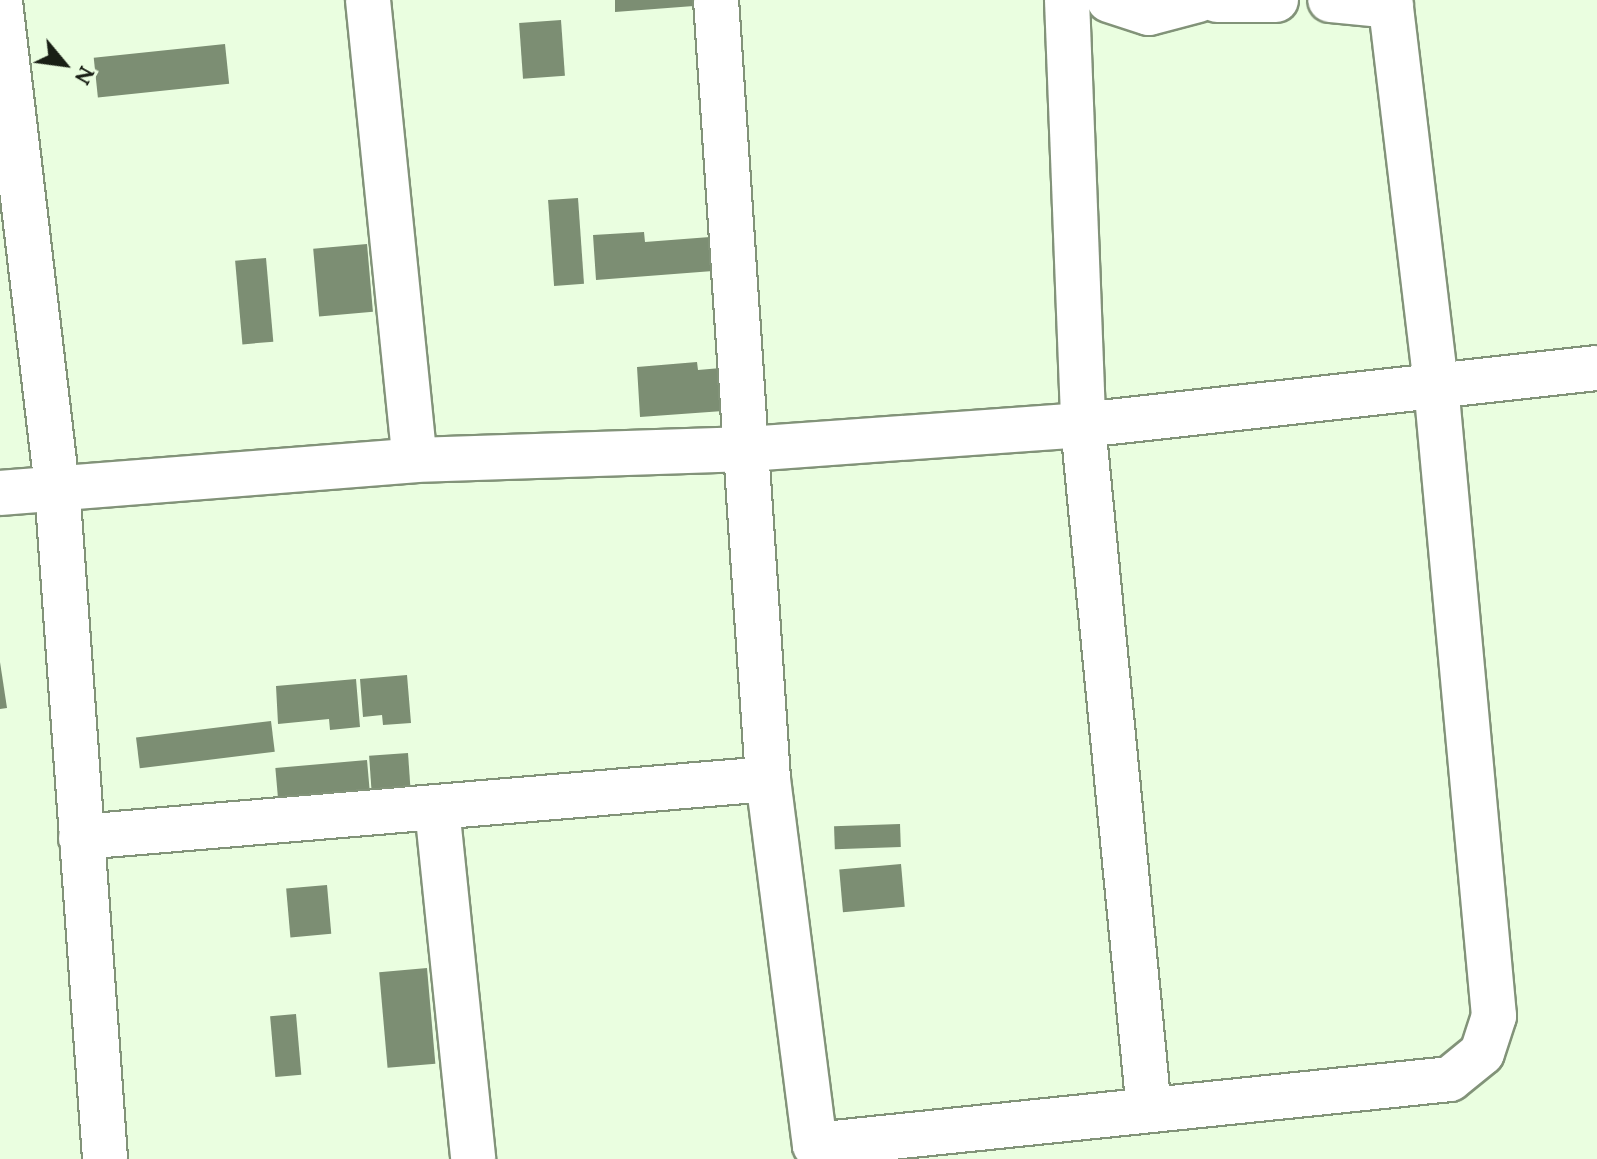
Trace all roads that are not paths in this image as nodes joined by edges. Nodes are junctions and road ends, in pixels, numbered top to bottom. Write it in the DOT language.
graph roads {
  1 [pos="368,0"];
  2 [pos="716,0"];
  3 [pos="1067,0"];
  4 [pos="1109,0"];
  5 [pos="1198,0"];
  6 [pos="1217,0"];
  7 [pos="1276,0"];
  8 [pos="1330,0"];
  9 [pos="0,2"];
  10 [pos="1597,368"];
  11 [pos="1436,385"];
  12 [pos="1083,425"];
  13 [pos="748,449"];
  14 [pos="415,460"];
  15 [pos="57,487"];
  16 [pos="0,493"];
  17 [pos="768,779"];
  18 [pos="437,808"];
  19 [pos="81,837"];
  20 [pos="1149,1110"];
  21 [pos="815,1152"];
  22 [pos="105,1159"];
  23 [pos="473,1159"];
  1 -- 14 [label="street"];
  2 -- 13 [label="street"];
  3 -- 12 [label="street"];
  4 -- 5 [label="street"];
  6 -- 7 [label="street"];
  8 -- 11 [label="street"];
  9 -- 15 [label="street"];
  10 -- 11 [label="street"];
  11 -- 12 [label="street"];
  11 -- 20 [label="street"];
  12 -- 13 [label="street"];
  12 -- 20 [label="street"];
  13 -- 14 [label="street"];
  13 -- 17 [label="street"];
  14 -- 15 [label="street"];
  15 -- 16 [label="street"];
  15 -- 19 [label="street"];
  17 -- 18 [label="street"];
  17 -- 21 [label="street"];
  18 -- 19 [label="street"];
  18 -- 23 [label="street"];
  19 -- 22 [label="street"];
  20 -- 21 [label="street"];
}
